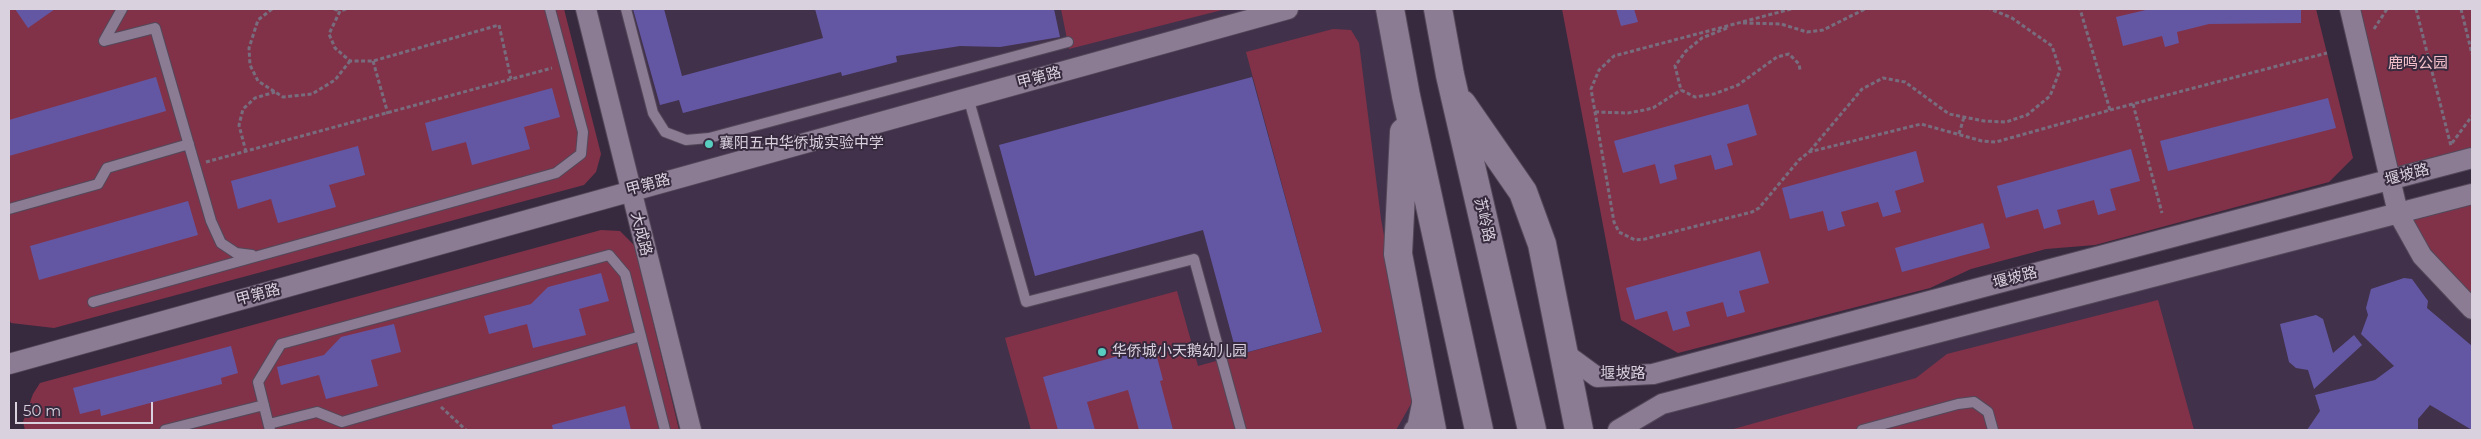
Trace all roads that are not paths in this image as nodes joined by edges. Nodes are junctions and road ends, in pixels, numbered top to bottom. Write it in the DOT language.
graph roads {
  1 [pos="122,9"];
  2 [pos="550,9"];
  3 [pos="586,9"];
  4 [pos="626,9"];
  5 [pos="1288,9"];
  6 [pos="1390,9"];
  7 [pos="1438,9"];
  8 [pos="2350,9"];
  9 [pos="1068,42"];
  10 [pos="1450,75"];
  11 [pos="1406,96"];
  12 [pos="968,97"];
  13 [pos="189,144"];
  14 [pos="2459,155"];
  15 [pos="2390,179"];
  16 [pos="630,190"];
  17 [pos="2472,194"];
  18 [pos="9,209"];
  19 [pos="2398,213"];
  20 [pos="258,256"];
  21 [pos="93,302"];
  22 [pos="2472,309"];
  23 [pos="641,336"];
  24 [pos="1563,352"];
  25 [pos="9,364"];
  26 [pos="1424,390"];
  27 [pos="264,404"];
  28 [pos="270,427"];
  29 [pos="165,430"];
  30 [pos="665,430"];
  31 [pos="691,430"];
  32 [pos="1241,430"];
  33 [pos="1414,430"];
  34 [pos="1432,430"];
  35 [pos="1479,430"];
  36 [pos="1532,430"];
  37 [pos="1578,430"];
  38 [pos="1618,430"];
  39 [pos="1862,430"];
  40 [pos="1993,430"];
  1 -- 13 [label="lane"];
  2 -- 20 [label="lane"];
  3 -- 16 [label="street, 大成路"];
  4 -- 9 [label="lane"];
  5 -- 12 [label="street, 甲第路"];
  6 -- 11 [label="main road"];
  7 -- 10 [label="main road, 苏岭路"];
  8 -- 15 [label="street"];
  10 -- 24 [label="main road"];
  10 -- 36 [label="main road, 苏岭路"];
  11 -- 26 [label="main road"];
  11 -- 35 [label="main road"];
  12 -- 16 [label="street, 甲第路"];
  12 -- 32 [label="lane"];
  13 -- 18 [label="lane"];
  13 -- 20 [label="lane"];
  14 -- 15 [label="street, 堰坡路"];
  15 -- 19 [label="street"];
  15 -- 24 [label="street, 堰坡路"];
  16 -- 25 [label="street, 甲第路"];
  16 -- 31 [label="street, 大成路"];
  17 -- 19 [label="street"];
  19 -- 22 [label="street"];
  19 -- 38 [label="street"];
  20 -- 21 [label="lane"];
  23 -- 27 [label="lane"];
  23 -- 28 [label="lane"];
  23 -- 30 [label="lane"];
  24 -- 37 [label="main road"];
  26 -- 33 [label="street"];
  26 -- 34 [label="main road"];
  27 -- 28 [label="lane"];
  27 -- 29 [label="lane"];
  39 -- 40 [label="lane"];
}
